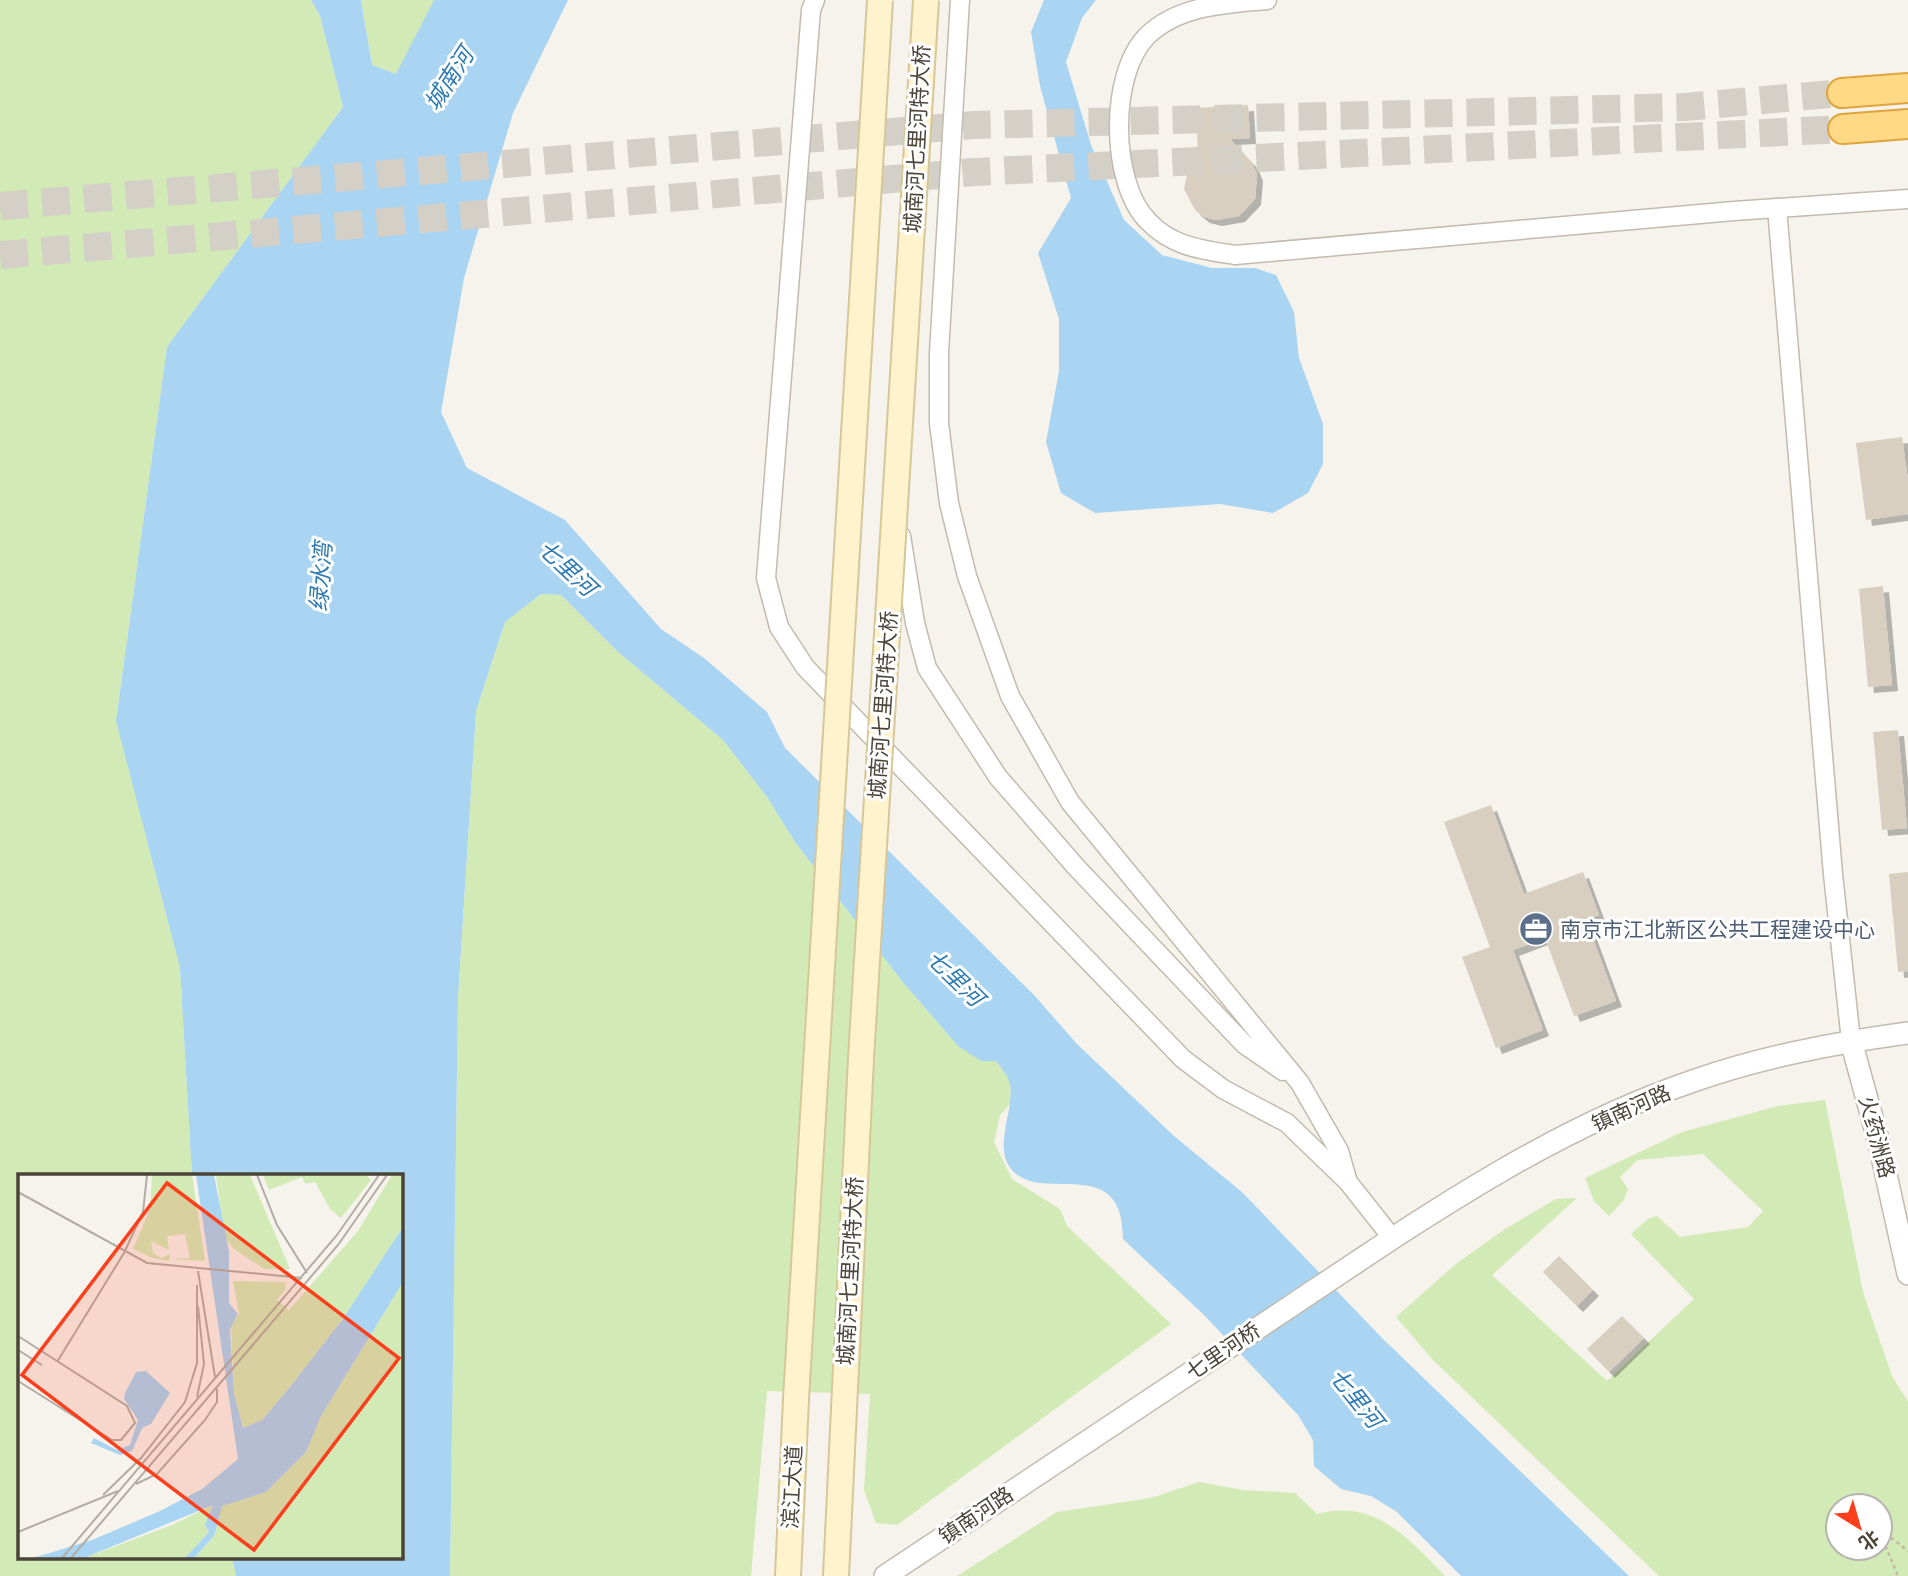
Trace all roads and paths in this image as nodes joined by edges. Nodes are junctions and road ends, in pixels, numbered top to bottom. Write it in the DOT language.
graph roads {
  1 [pos="815,0"];
  2 [pos="880,0"];
  3 [pos="926,0"];
  4 [pos="960,0"];
  5 [pos="1267,0"];
  6 [pos="1908,88"];
  7 [pos="1842,93"];
  8 [pos="1908,124"];
  9 [pos="1843,128"];
  10 [pos="1908,200"];
  11 [pos="1777,208"];
  12 [pos="895,505"];
  13 [pos="1908,1033"];
  14 [pos="1851,1041"];
  15 [pos="1300,1083"];
  16 [pos="1348,1182"];
  17 [pos="1386,1244"];
  18 [pos="1908,1274"];
  19 [pos="796,1399"];
  20 [pos="1068,1454"];
  21 [pos="788,1576"];
  22 [pos="836,1576"];
  23 [pos="884,1576"];
  1 -- 16 [label="street"];
  2 -- 19 [label="main road, 城南河七里河特大桥, bridge"];
  3 -- 12 [label="main road, 城南河七里河特大桥, bridge"];
  4 -- 15 [label="street"];
  5 -- 11 [label="street"];
  6 -- 7 [label="highway"];
  8 -- 9 [label="highway"];
  10 -- 11 [label="street"];
  11 -- 14 [label="street"];
  12 -- 15 [label="street, bridge"];
  12 -- 22 [label="main road, 城南河七里河特大桥, bridge"];
  13 -- 14 [label="street, 镇南河路"];
  14 -- 17 [label="street, 镇南河路"];
  14 -- 18 [label="street, 火药洲路"];
  15 -- 16 [label="street"];
  16 -- 17 [label="street"];
  17 -- 20 [label="street, 七里河桥"];
  19 -- 21 [label="main road, 滨江大道"];
  20 -- 23 [label="street, 镇南河路"];
}
